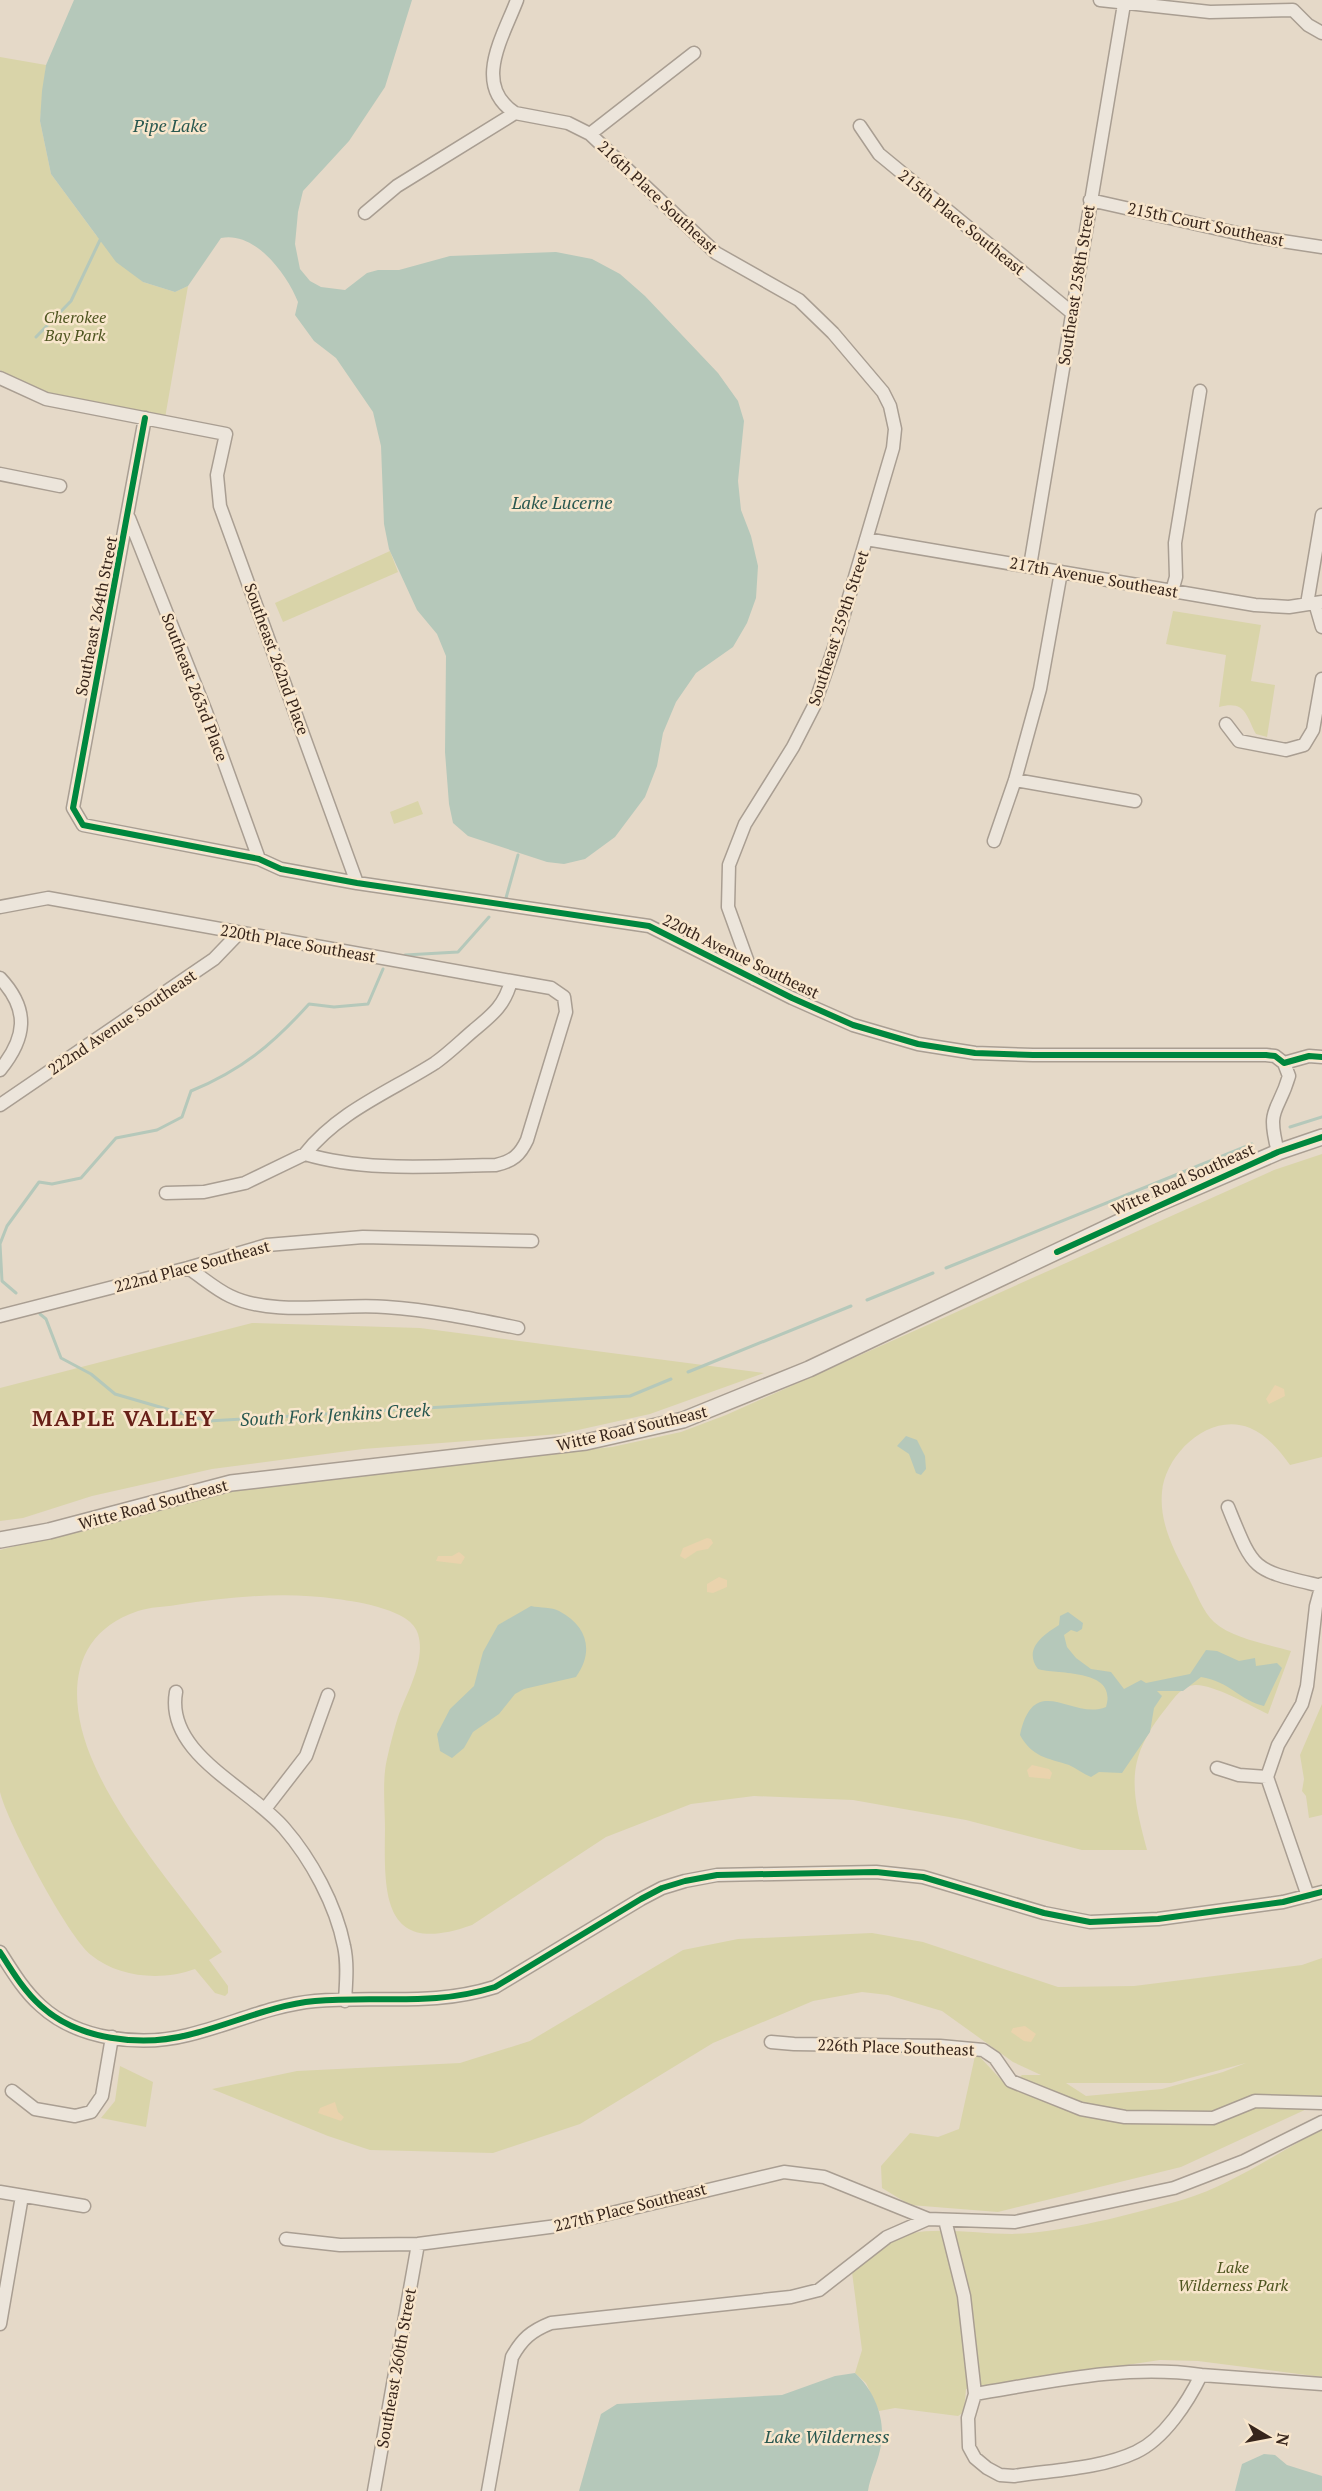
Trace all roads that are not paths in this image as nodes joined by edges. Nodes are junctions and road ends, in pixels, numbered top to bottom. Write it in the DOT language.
graph roads {
  1 [pos="517,0"];
  2 [pos="1100,0"];
  3 [pos="1124,4"];
  4 [pos="1291,5"];
  5 [pos="1322,33"];
  6 [pos="694,53"];
  7 [pos="515,113"];
  8 [pos="860,126"];
  9 [pos="590,134"];
  10 [pos="1090,200"];
  11 [pos="365,213"];
  12 [pos="1322,247"];
  13 [pos="1071,312"];
  14 [pos="0,378"];
  15 [pos="1200,391"];
  16 [pos="145,417"];
  17 [pos="0,474"];
  18 [pos="60,486"];
  19 [pos="1322,515"];
  20 [pos="128,516"];
  21 [pos="866,539"];
  22 [pos="1030,566"];
  23 [pos="1061,572"];
  24 [pos="1172,591"];
  25 [pos="1314,604"];
  26 [pos="1322,627"];
  27 [pos="1322,679"];
  28 [pos="1226,724"];
  29 [pos="1015,780"];
  30 [pos="1135,801"];
  31 [pos="77,819"];
  32 [pos="994,841"];
  33 [pos="259,859"];
  34 [pos="357,883"];
  35 [pos="0,907"];
  36 [pos="239,933"];
  37 [pos="754,979"];
  38 [pos="511,981"];
  39 [pos="3,986"];
  40 [pos="1322,1057"];
  41 [pos="1284,1063"];
  42 [pos="0,1070"];
  43 [pos="0,1105"];
  44 [pos="1322,1137"];
  45 [pos="1278,1152"];
  46 [pos="305,1154"];
  47 [pos="166,1193"];
  48 [pos="532,1241"];
  49 [pos="188,1268"];
  50 [pos="0,1316"];
  51 [pos="518,1328"];
  52 [pos="1228,1507"];
  53 [pos="0,1540"];
  54 [pos="1321,1585"];
  55 [pos="176,1692"];
  56 [pos="328,1695"];
  57 [pos="1217,1768"];
  58 [pos="1267,1777"];
  59 [pos="266,1809"];
  60 [pos="1322,1892"];
  61 [pos="1308,1896"];
  62 [pos="0,1952"];
  63 [pos="345,2001"];
  64 [pos="112,2037"];
  65 [pos="771,2042"];
  66 [pos="12,2091"];
  67 [pos="1322,2103"];
  68 [pos="1322,2122"];
  69 [pos="0,2192"];
  70 [pos="22,2196"];
  71 [pos="84,2206"];
  72 [pos="928,2219"];
  73 [pos="945,2220"];
  74 [pos="286,2239"];
  75 [pos="418,2244"];
  76 [pos="0,2324"];
  77 [pos="1201,2375"];
  78 [pos="1322,2385"];
  79 [pos="975,2394"];
  80 [pos="374,2491"];
  81 [pos="488,2491"];
  1 -- 7 [label="street"];
  2 -- 3 [label="street"];
  3 -- 4 [label="street"];
  3 -- 10 [label="street, Southeast 258th Street"];
  4 -- 5 [label="street"];
  6 -- 9 [label="street"];
  7 -- 9 [label="street"];
  7 -- 11 [label="street"];
  8 -- 13 [label="street, 215th Place Southeast"];
  9 -- 21 [label="street, 216th Place Southeast"];
  10 -- 12 [label="street, 215th Court Southeast"];
  10 -- 13 [label="street, Southeast 258th Street"];
  13 -- 22 [label="street, Southeast 258th Street"];
  14 -- 16 [label="street"];
  15 -- 24 [label="street"];
  16 -- 20 [label="street, Southeast 264th Street"];
  16 -- 34 [label="street, Southeast 262nd Place"];
  17 -- 18 [label="street"];
  19 -- 25 [label="street"];
  20 -- 31 [label="street, Southeast 264th Street"];
  20 -- 33 [label="street, Southeast 263rd Place"];
  21 -- 22 [label="street, 217th Avenue Southeast"];
  21 -- 37 [label="street, Southeast 259th Street"];
  22 -- 23 [label="street, 217th Avenue Southeast"];
  23 -- 24 [label="street, 217th Avenue Southeast"];
  23 -- 29 [label="street"];
  24 -- 25 [label="street, 217th Avenue Southeast"];
  25 -- 26 [label="street"];
  27 -- 28 [label="street"];
  29 -- 30 [label="street"];
  29 -- 32 [label="street"];
  31 -- 33 [label="street, 220th Avenue Southeast"];
  33 -- 34 [label="street, 220th Avenue Southeast"];
  34 -- 37 [label="street, 220th Avenue Southeast"];
  35 -- 36 [label="street, 220th Place Southeast"];
  36 -- 38 [label="street, 220th Place Southeast"];
  36 -- 43 [label="street, 222nd Avenue Southeast"];
  37 -- 41 [label="street, 220th Avenue Southeast"];
  38 -- 46 [label="street"];
  38 -- 46 [label="street, 220th Place Southeast"];
  39 -- 42 [label="street"];
  40 -- 41 [label="street, 220th Avenue Southeast"];
  41 -- 45 [label="street"];
  44 -- 45 [label="street, Witte Road Southeast"];
  45 -- 53 [label="street, Witte Road Southeast"];
  46 -- 47 [label="street"];
  48 -- 49 [label="street, 222nd Place Southeast"];
  49 -- 50 [label="street, 222nd Place Southeast"];
  49 -- 51 [label="street"];
  52 -- 54 [label="street"];
  54 -- 58 [label="street"];
  55 -- 59 [label="street"];
  56 -- 59 [label="street"];
  57 -- 58 [label="street"];
  58 -- 61 [label="street"];
  59 -- 63 [label="street"];
  60 -- 61 [label="street"];
  61 -- 63 [label="street"];
  62 -- 64 [label="street"];
  63 -- 64 [label="street"];
  64 -- 66 [label="street"];
  65 -- 67 [label="street, 226th Place Southeast"];
  68 -- 73 [label="street"];
  69 -- 70 [label="street"];
  70 -- 71 [label="street"];
  70 -- 76 [label="street"];
  72 -- 73 [label="street"];
  72 -- 75 [label="street, 227th Place Southeast"];
  72 -- 81 [label="street"];
  73 -- 79 [label="street"];
  74 -- 75 [label="street, 227th Place Southeast"];
  75 -- 80 [label="street, Southeast 260th Street"];
  77 -- 78 [label="street"];
  77 -- 79 [label="street"];
  77 -- 79 [label="street"];
}
